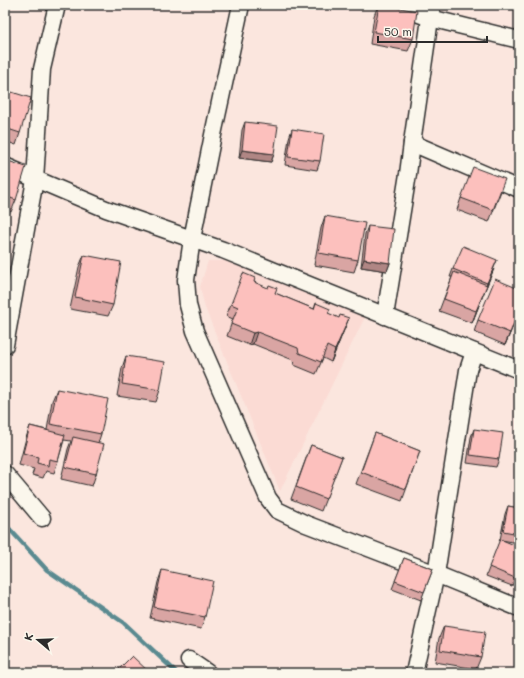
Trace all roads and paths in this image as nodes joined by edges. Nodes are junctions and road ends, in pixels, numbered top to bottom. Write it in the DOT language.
graph roads {
  1 [pos="57,5"];
  2 [pos="241,5"];
  3 [pos="395,5"];
  4 [pos="431,12"];
  5 [pos="519,40"];
  6 [pos="412,143"];
  7 [pos="5,166"];
  8 [pos="35,180"];
  9 [pos="519,189"];
  10 [pos="192,239"];
  11 [pos="384,316"];
  12 [pos="5,345"];
  13 [pos="474,352"];
  14 [pos="519,370"];
  15 [pos="5,474"];
  16 [pos="42,518"];
  17 [pos="436,574"];
  18 [pos="519,608"];
  19 [pos="189,660"];
  20 [pos="208,673"];
  21 [pos="414,673"];
  1 -- 8 [label="street"];
  2 -- 10 [label="street"];
  3 -- 4 [label="street"];
  4 -- 5 [label="street"];
  4 -- 6 [label="street"];
  6 -- 9 [label="street"];
  6 -- 11 [label="street"];
  7 -- 8 [label="street"];
  8 -- 10 [label="street"];
  8 -- 12 [label="street"];
  10 -- 11 [label="street"];
  10 -- 17 [label="street"];
  11 -- 13 [label="street"];
  13 -- 14 [label="street"];
  13 -- 17 [label="street"];
  15 -- 16 [label="street"];
  17 -- 18 [label="street"];
  17 -- 21 [label="street"];
  19 -- 20 [label="street"];
}
